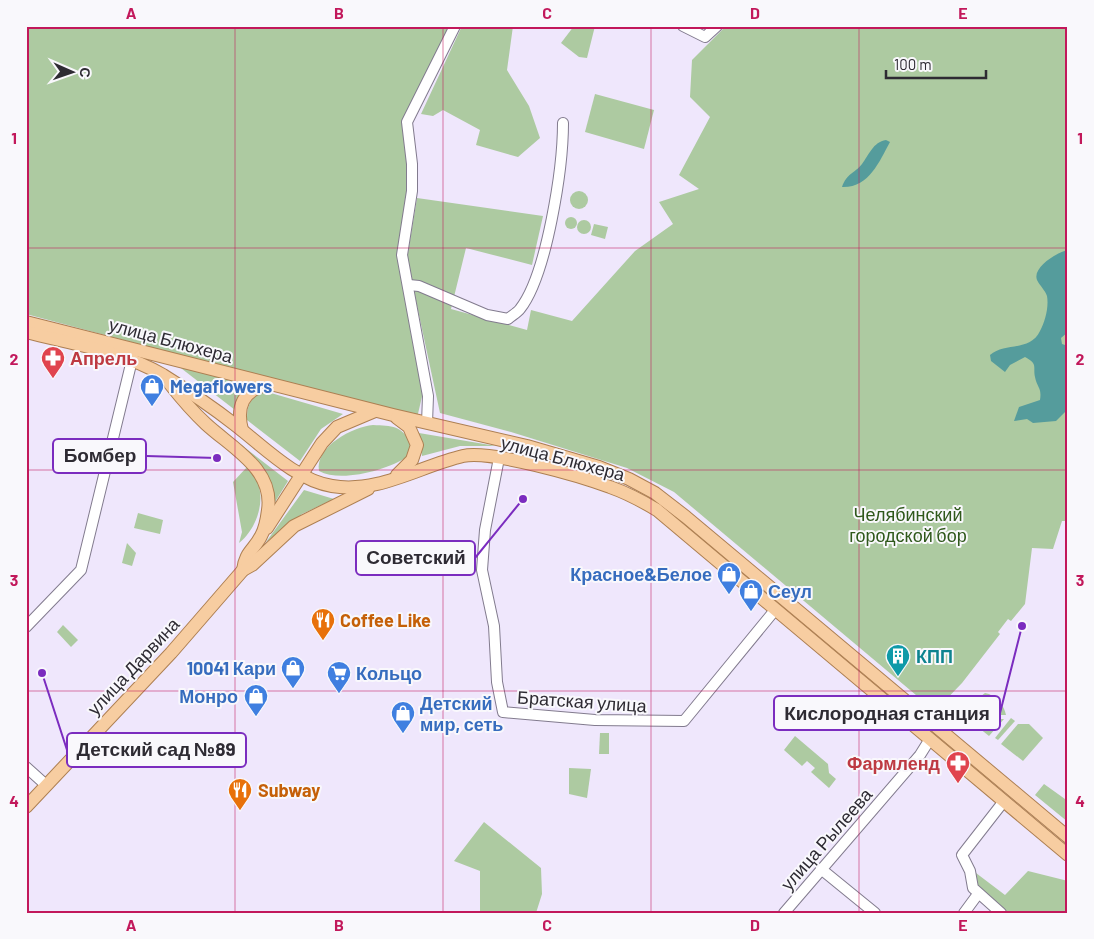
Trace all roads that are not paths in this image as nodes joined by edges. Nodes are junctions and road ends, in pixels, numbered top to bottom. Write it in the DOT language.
graph roads {
  1 [pos="455,26"];
  2 [pos="683,26"];
  3 [pos="717,26"];
  4 [pos="563,123"];
  5 [pos="409,285"];
  6 [pos="26,322"];
  7 [pos="26,332"];
  8 [pos="132,360"];
  9 [pos="162,375"];
  10 [pos="270,384"];
  11 [pos="374,411"];
  12 [pos="393,415"];
  13 [pos="427,423"];
  14 [pos="242,430"];
  15 [pos="499,458"];
  16 [pos="302,475"];
  17 [pos="394,479"];
  18 [pos="373,486"];
  19 [pos="261,537"];
  20 [pos="243,570"];
  21 [pos="775,610"];
  22 [pos="26,627"];
  23 [pos="940,729"];
  24 [pos="930,739"];
  25 [pos="26,767"];
  26 [pos="46,785"];
  27 [pos="1004,801"];
  28 [pos="26,807"];
  29 [pos="1068,837"];
  30 [pos="1068,855"];
  31 [pos="821,869"];
  32 [pos="978,894"];
  33 [pos="784,913"];
  34 [pos="875,913"];
  35 [pos="964,913"];
  36 [pos="1001,913"];
  1 -- 5 [label="street"];
  2 -- 3 [label="street"];
  4 -- 5 [label="street"];
  5 -- 13 [label="street"];
  6 -- 10 [label="main road, улица Блюхера"];
  7 -- 8 [label="main road, улица Блюхера"];
  8 -- 9 [label="main road, улица Блюхера"];
  8 -- 22 [label="street"];
  9 -- 14 [label="main road, улица Блюхера"];
  9 -- 19 [label="main road, улица Дарвина"];
  10 -- 11 [label="main road, улица Блюхера"];
  10 -- 14 [label="main road"];
  11 -- 12 [label="main road, улица Блюхера"];
  11 -- 16 [label="main road"];
  12 -- 13 [label="main road, улица Блюхера"];
  12 -- 17 [label="main road"];
  13 -- 23 [label="main road, улица Блюхера"];
  14 -- 16 [label="main road, улица Блюхера"];
  15 -- 17 [label="main road, улица Блюхера"];
  15 -- 21 [label="main road, улица Блюхера"];
  15 -- 21 [label="street, Братская улица"];
  16 -- 18 [label="main road, улица Блюхера"];
  16 -- 19 [label="main road"];
  17 -- 18 [label="main road, улица Блюхера"];
  18 -- 20 [label="main road, улица Дарвина"];
  19 -- 20 [label="main road, улица Дарвина"];
  20 -- 26 [label="main road, улица Дарвина"];
  21 -- 24 [label="main road, улица Блюхера"];
  23 -- 24 [label="main road"];
  23 -- 29 [label="main road, улица Блюхера"];
  24 -- 27 [label="main road, улица Блюхера"];
  24 -- 31 [label="street, улица Рылеева"];
  25 -- 26 [label="street"];
  26 -- 28 [label="main road, улица Дарвина"];
  27 -- 30 [label="main road, улица Блюхера"];
  27 -- 32 [label="street"];
  31 -- 33 [label="street, улица Рылеева"];
  31 -- 34 [label="street"];
  32 -- 35 [label="street"];
  32 -- 36 [label="street"];
}
